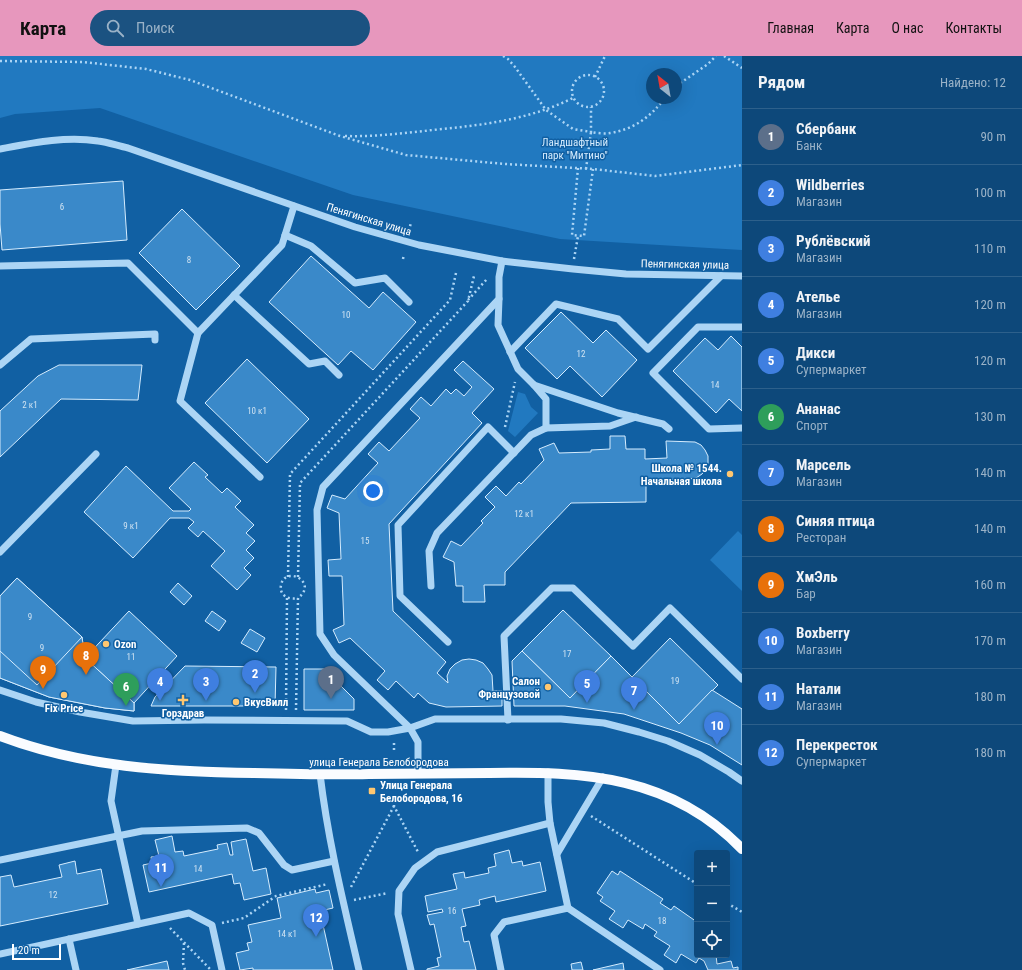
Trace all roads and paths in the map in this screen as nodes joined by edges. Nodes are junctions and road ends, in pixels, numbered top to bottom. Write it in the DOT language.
graph roads {
  1 [pos="503,56"];
  2 [pos="606,56"];
  3 [pos="716,56"];
  4 [pos="724,56"];
  5 [pos="0,61"];
  6 [pos="742,68"];
  7 [pos="595,77"];
  8 [pos="682,82"];
  9 [pos="573,98"];
  10 [pos="660,104"];
  11 [pos="591,107"];
  12 [pos="546,110"];
  13 [pos="591,132"];
  14 [pos="340,136"];
  15 [pos="0,149"];
  16 [pos="742,165"];
  17 [pos="578,168"];
  18 [pos="586,169"];
  19 [pos="593,169"];
  20 [pos="294,206"];
  21 [pos="411,222"];
  22 [pos="408,234"];
  23 [pos="285,235"];
  24 [pos="578,236"];
  25 [pos="404,254"];
  26 [pos="402,259"];
  27 [pos="574,260"];
  28 [pos="502,261"];
  29 [pos="0,266"];
  30 [pos="456,273"];
  31 [pos="721,276"];
  32 [pos="742,276"];
  33 [pos="489,277"];
  34 [pos="234,295"];
  35 [pos="499,299"];
  36 [pos="468,301"];
  37 [pos="410,302"];
  38 [pos="742,327"];
  39 [pos="198,333"];
  40 [pos="155,340"];
  41 [pos="510,352"];
  42 [pos="0,365"];
  43 [pos="518,369"];
  44 [pos="339,375"];
  45 [pos="534,385"];
  46 [pos="636,417"];
  47 [pos="546,428"];
  48 [pos="742,428"];
  49 [pos="669,429"];
  50 [pos="502,441"];
  51 [pos="514,453"];
  52 [pos="96,454"];
  53 [pos="260,477"];
  54 [pos="0,552"];
  55 [pos="288,577"];
  56 [pos="431,586"];
  57 [pos="287,598"];
  58 [pos="298,598"];
  59 [pos="448,642"];
  60 [pos="742,679"];
  61 [pos="0,690"];
  62 [pos="508,720"];
  63 [pos="285,721"];
  64 [pos="296,721"];
  65 [pos="410,728"];
  66 [pos="0,736"];
  67 [pos="394,742"];
  68 [pos="394,753"];
  69 [pos="116,765"];
  70 [pos="548,772"];
  71 [pos="320,774"];
  72 [pos="418,774"];
  73 [pos="602,777"];
  74 [pos="742,781"];
  75 [pos="394,800"];
  76 [pos="394,806"];
  77 [pos="583,811"];
  78 [pos="550,823"];
  79 [pos="118,836"];
  80 [pos="742,849"];
  81 [pos="557,854"];
  82 [pos="0,860"];
  83 [pos="334,861"];
  84 [pos="423,862"];
  85 [pos="339,882"];
  86 [pos="694,882"];
  87 [pos="350,890"];
  88 [pos="399,890"];
  89 [pos="352,901"];
  90 [pos="730,905"];
  91 [pos="568,908"];
  92 [pos="742,912"];
  93 [pos="161,919"];
  94 [pos="138,924"];
  95 [pos="212,925"];
  96 [pos="69,939"];
  97 [pos="184,942"];
  98 [pos="0,954"];
  99 [pos="76,970"];
  100 [pos="185,970"];
  101 [pos="211,970"];
  102 [pos="222,970"];
  103 [pos="359,970"];
  104 [pos="411,970"];
  105 [pos="501,970"];
  106 [pos="660,970"];
  1 -- 12 [label="path"];
  2 -- 7 [label="path"];
  3 -- 8 [label="path"];
  4 -- 6 [label="path"];
  5 -- 14 [label="path"];
  7 -- 9 [label="path"];
  7 -- 11 [label="path"];
  9 -- 11 [label="path"];
  9 -- 12 [label="path"];
  10 -- 13 [label="path"];
  11 -- 13 [label="path"];
  12 -- 13 [label="path"];
  12 -- 14 [label="path"];
  13 -- 18 [label="path"];
  14 -- 17 [label="path"];
  15 -- 20 [label="street, Пенягинская улица"];
  16 -- 19 [label="path"];
  17 -- 18 [label="path"];
  17 -- 24 [label="path"];
  18 -- 19 [label="path"];
  19 -- 24 [label="path"];
  20 -- 23 [label="street"];
  20 -- 28 [label="street, Пенягинская улица"];
  21 -- 22 [label="path"];
  23 -- 34 [label="street"];
  23 -- 37 [label="street"];
  24 -- 27 [label="path"];
  25 -- 26 [label="path"];
  28 -- 31 [label="street, Пенягинская улица"];
  28 -- 35 [label="street"];
  29 -- 39 [label="street"];
  30 -- 55 [label="path"];
  31 -- 32 [label="street, Пенягинская улица"];
  31 -- 41 [label="street"];
  33 -- 36 [label="path"];
  34 -- 39 [label="street"];
  34 -- 44 [label="street"];
  35 -- 41 [label="street"];
  35 -- 65 [label="street"];
  38 -- 48 [label="street"];
  39 -- 53 [label="street"];
  40 -- 42 [label="street"];
  41 -- 43 [label="street"];
  43 -- 45 [label="street"];
  43 -- 50 [label="path"];
  45 -- 46 [label="street"];
  45 -- 47 [label="street"];
  46 -- 47 [label="street"];
  46 -- 49 [label="street"];
  47 -- 51 [label="street"];
  50 -- 51 [label="street"];
  50 -- 59 [label="street"];
  51 -- 56 [label="street"];
  52 -- 54 [label="street"];
  55 -- 57 [label="path"];
  55 -- 58 [label="path"];
  57 -- 58 [label="path"];
  57 -- 63 [label="path"];
  58 -- 64 [label="path"];
  60 -- 62 [label="street"];
  61 -- 63 [label="street"];
  62 -- 65 [label="street"];
  62 -- 74 [label="street"];
  63 -- 64 [label="street"];
  64 -- 65 [label="street"];
  65 -- 72 [label="street"];
  66 -- 69 [label="main road, улица Генерала Белобородова"];
  67 -- 68 [label="path"];
  69 -- 71 [label="main road, улица Генерала Белобородова"];
  69 -- 79 [label="street"];
  70 -- 72 [label="main road, улица Генерала Белобородова"];
  70 -- 73 [label="main road, улица Генерала Белобородова"];
  70 -- 78 [label="street"];
  71 -- 72 [label="main road, улица Генерала Белобородова"];
  71 -- 83 [label="street"];
  73 -- 77 [label="street"];
  73 -- 80 [label="main road, улица Генерала Белобородова"];
  75 -- 76 [label="path"];
  76 -- 84 [label="path"];
  76 -- 87 [label="path"];
  77 -- 81 [label="street"];
  77 -- 86 [label="path"];
  78 -- 81 [label="street"];
  78 -- 84 [label="street"];
  79 -- 82 [label="street"];
  79 -- 83 [label="street"];
  79 -- 94 [label="street"];
  81 -- 91 [label="street"];
  83 -- 85 [label="street"];
  84 -- 88 [label="street"];
  85 -- 95 [label="path"];
  85 -- 103 [label="street"];
  88 -- 89 [label="path"];
  88 -- 104 [label="street"];
  90 -- 92 [label="path"];
  91 -- 105 [label="street"];
  91 -- 106 [label="street"];
  93 -- 94 [label="street"];
  93 -- 95 [label="street"];
  93 -- 97 [label="path"];
  94 -- 96 [label="street"];
  95 -- 102 [label="street"];
  96 -- 98 [label="street"];
  96 -- 99 [label="street"];
  97 -- 100 [label="path"];
  97 -- 101 [label="path"];
}
